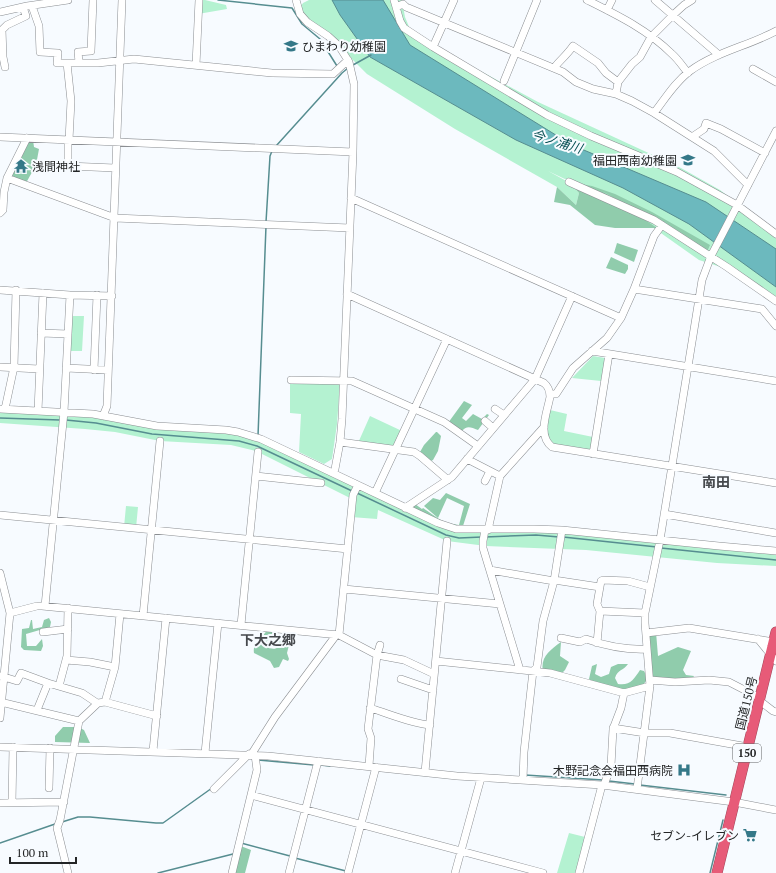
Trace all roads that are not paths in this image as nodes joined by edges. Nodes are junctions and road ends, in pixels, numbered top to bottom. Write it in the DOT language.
graph roads {
  1 [pos="68,0"];
  2 [pos="93,0"];
  3 [pos="122,0"];
  4 [pos="199,0"];
  5 [pos="296,0"];
  6 [pos="454,0"];
  7 [pos="537,0"];
  8 [pos="588,0"];
  9 [pos="612,0"];
  10 [pos="654,0"];
  11 [pos="692,0"];
  12 [pos="56,1"];
  13 [pos="395,4"];
  14 [pos="27,5"];
  15 [pos="607,10"];
  16 [pos="0,12"];
  17 [pos="673,15"];
  18 [pos="444,23"];
  19 [pos="776,31"];
  20 [pos="651,37"];
  21 [pos="433,47"];
  22 [pos="516,52"];
  23 [pos="1,53"];
  24 [pos="719,55"];
  25 [pos="348,60"];
  26 [pos="119,61"];
  27 [pos="79,62"];
  28 [pos="67,63"];
  29 [pos="196,65"];
  30 [pos="5,67"];
  31 [pos="554,68"];
  32 [pos="753,70"];
  33 [pos="688,73"];
  34 [pos="504,81"];
  35 [pos="618,82"];
  36 [pos="776,82"];
  37 [pos="616,94"];
  38 [pos="654,113"];
  39 [pos="776,131"];
  40 [pos="0,137"];
  41 [pos="692,137"];
  42 [pos="27,138"];
  43 [pos="69,140"];
  44 [pos="116,142"];
  45 [pos="353,152"];
  46 [pos="765,153"];
  47 [pos="115,168"];
  48 [pos="7,178"];
  49 [pos="569,182"];
  50 [pos="748,185"];
  51 [pos="351,198"];
  52 [pos="736,206"];
  53 [pos="0,213"];
  54 [pos="115,218"];
  55 [pos="662,225"];
  56 [pos="350,228"];
  57 [pos="776,234"];
  58 [pos="710,257"];
  59 [pos="634,288"];
  60 [pos="0,290"];
  61 [pos="16,290"];
  62 [pos="42,293"];
  63 [pos="347,294"];
  64 [pos="70,295"];
  65 [pos="97,296"];
  66 [pos="112,296"];
  67 [pos="572,296"];
  68 [pos="698,299"];
  69 [pos="772,302"];
  70 [pos="621,318"];
  71 [pos="776,326"];
  72 [pos="41,333"];
  73 [pos="68,334"];
  74 [pos="446,339"];
  75 [pos="592,351"];
  76 [pos="609,354"];
  77 [pos="0,367"];
  78 [pos="14,367"];
  79 [pos="687,367"];
  80 [pos="66,368"];
  81 [pos="39,369"];
  82 [pos="94,370"];
  83 [pos="108,370"];
  84 [pos="535,379"];
  85 [pos="291,380"];
  86 [pos="344,381"];
  87 [pos="776,381"];
  88 [pos="550,394"];
  89 [pos="3,409"];
  90 [pos="414,409"];
  91 [pos="495,409"];
  92 [pos="38,411"];
  93 [pos="64,414"];
  94 [pos="504,415"];
  95 [pos="103,416"];
  96 [pos="485,421"];
  97 [pos="544,427"];
  98 [pos="493,428"];
  99 [pos="160,441"];
  100 [pos="340,442"];
  101 [pos="478,446"];
  102 [pos="395,450"];
  103 [pos="258,452"];
  104 [pos="593,454"];
  105 [pos="467,459"];
  106 [pos="671,466"];
  107 [pos="492,469"];
  108 [pos="333,473"];
  109 [pos="256,476"];
  110 [pos="500,476"];
  111 [pos="448,480"];
  112 [pos="485,481"];
  113 [pos="321,483"];
  114 [pos="776,483"];
  115 [pos="358,486"];
  116 [pos="375,493"];
  117 [pos="406,508"];
  118 [pos="664,514"];
  119 [pos="0,515"];
  120 [pos="54,520"];
  121 [pos="152,530"];
  122 [pos="486,530"];
  123 [pos="561,531"];
  124 [pos="776,533"];
  125 [pos="250,539"];
  126 [pos="660,540"];
  127 [pos="447,541"];
  128 [pos="348,549"];
  129 [pos="776,551"];
  130 [pos="490,570"];
  131 [pos="0,573"];
  132 [pos="554,580"];
  133 [pos="650,586"];
  134 [pos="600,587"];
  135 [pos="344,589"];
  136 [pos="442,599"];
  137 [pos="500,604"];
  138 [pos="45,606"];
  139 [pos="68,608"];
  140 [pos="600,610"];
  141 [pos="645,613"];
  142 [pos="10,614"];
  143 [pos="120,614"];
  144 [pos="143,616"];
  145 [pos="166,618"];
  146 [pos="218,623"];
  147 [pos="241,625"];
  148 [pos="68,628"];
  149 [pos="43,632"];
  150 [pos="646,633"];
  151 [pos="338,635"];
  152 [pos="775,637"];
  153 [pos="561,638"];
  154 [pos="758,639"];
  155 [pos="4,642"];
  156 [pos="597,643"];
  157 [pos="380,645"];
  158 [pos="647,649"];
  159 [pos="377,655"];
  160 [pos="774,657"];
  161 [pos="66,660"];
  162 [pos="436,661"];
  163 [pos="115,667"];
  164 [pos="520,670"];
  165 [pos="533,671"];
  166 [pos="434,674"];
  167 [pos="2,676"];
  168 [pos="401,679"];
  169 [pos="48,683"];
  170 [pos="650,683"];
  171 [pos="59,686"];
  172 [pos="433,690"];
  173 [pos="624,693"];
  174 [pos="760,700"];
  175 [pos="1,702"];
  176 [pos="105,702"];
  177 [pos="96,704"];
  178 [pos="370,708"];
  179 [pos="37,710"];
  180 [pos="776,712"];
  181 [pos="157,716"];
  182 [pos="0,718"];
  183 [pos="79,721"];
  184 [pos="430,725"];
  185 [pos="613,728"];
  186 [pos="645,733"];
  187 [pos="0,747"];
  188 [pos="13,747"];
  189 [pos="748,747"];
  190 [pos="50,748"];
  191 [pos="74,748"];
  192 [pos="153,751"];
  193 [pos="205,753"];
  194 [pos="252,755"];
  195 [pos="318,761"];
  196 [pos="372,767"];
  197 [pos="425,772"];
  198 [pos="481,778"];
  199 [pos="523,780"];
  200 [pos="603,785"];
  201 [pos="49,788"];
  202 [pos="214,789"];
  203 [pos="637,789"];
  204 [pos="251,795"];
  205 [pos="12,802"];
  206 [pos="64,802"];
  207 [pos="734,802"];
  208 [pos="0,803"];
  209 [pos="306,809"];
  210 [pos="776,810"];
  211 [pos="362,824"];
  212 [pos="462,851"];
  213 [pos="68,873"];
  214 [pos="232,873"];
  215 [pos="288,873"];
  216 [pos="348,873"];
  217 [pos="455,873"];
  218 [pos="543,873"];
  219 [pos="579,873"];
  220 [pos="717,873"];
  1 -- 12 [label="street"];
  2 -- 27 [label="street"];
  3 -- 26 [label="street"];
  4 -- 29 [label="street"];
  5 -- 25 [label="street"];
  6 -- 18 [label="street"];
  7 -- 22 [label="street"];
  8 -- 15 [label="street"];
  9 -- 15 [label="street"];
  10 -- 17 [label="street"];
  11 -- 17 [label="street"];
  12 -- 14 [label="street"];
  13 -- 18 [label="street"];
  13 -- 21 [label="street"];
  14 -- 16 [label="street"];
  14 -- 23 [label="street"];
  14 -- 28 [label="street"];
  15 -- 20 [label="street"];
  17 -- 20 [label="street"];
  17 -- 24 [label="street"];
  18 -- 21 [label="street"];
  18 -- 22 [label="street"];
  19 -- 24 [label="street"];
  20 -- 33 [label="street"];
  20 -- 35 [label="street"];
  21 -- 52 [label="street"];
  22 -- 31 [label="street"];
  22 -- 34 [label="street"];
  23 -- 30 [label="street"];
  24 -- 33 [label="street"];
  25 -- 29 [label="street"];
  25 -- 45 [label="street"];
  26 -- 27 [label="street"];
  26 -- 29 [label="street"];
  26 -- 44 [label="street"];
  27 -- 28 [label="street"];
  28 -- 43 [label="street"];
  31 -- 35 [label="street"];
  31 -- 37 [label="street"];
  32 -- 36 [label="street"];
  33 -- 38 [label="street"];
  35 -- 37 [label="street"];
  37 -- 38 [label="street"];
  38 -- 41 [label="street"];
  39 -- 46 [label="street"];
  40 -- 42 [label="street"];
  41 -- 46 [label="street"];
  41 -- 50 [label="street"];
  42 -- 43 [label="street"];
  42 -- 48 [label="street"];
  43 -- 44 [label="street"];
  43 -- 47 [label="street"];
  44 -- 45 [label="street"];
  44 -- 47 [label="street"];
  45 -- 51 [label="street"];
  46 -- 50 [label="street"];
  47 -- 54 [label="street"];
  48 -- 53 [label="street"];
  48 -- 54 [label="street"];
  49 -- 55 [label="street"];
  50 -- 52 [label="street"];
  51 -- 56 [label="street"];
  51 -- 67 [label="street"];
  52 -- 57 [label="street"];
  52 -- 58 [label="street"];
  54 -- 56 [label="street"];
  54 -- 66 [label="street"];
  55 -- 58 [label="street"];
  55 -- 59 [label="street"];
  56 -- 63 [label="street"];
  58 -- 68 [label="street"];
  58 -- 69 [label="street"];
  59 -- 68 [label="street"];
  59 -- 70 [label="street"];
  60 -- 61 [label="street"];
  61 -- 62 [label="street"];
  61 -- 78 [label="street"];
  62 -- 64 [label="street"];
  62 -- 72 [label="street"];
  63 -- 74 [label="street"];
  63 -- 86 [label="street"];
  64 -- 65 [label="street"];
  64 -- 73 [label="street"];
  65 -- 66 [label="street"];
  65 -- 82 [label="street"];
  66 -- 83 [label="street"];
  67 -- 70 [label="street"];
  67 -- 84 [label="street"];
  68 -- 71 [label="street"];
  68 -- 79 [label="street"];
  70 -- 75 [label="street"];
  72 -- 73 [label="street"];
  72 -- 81 [label="street"];
  73 -- 80 [label="street"];
  74 -- 84 [label="street"];
  74 -- 90 [label="street"];
  75 -- 76 [label="street"];
  75 -- 88 [label="street"];
  76 -- 79 [label="street"];
  76 -- 104 [label="street"];
  77 -- 78 [label="street"];
  78 -- 81 [label="street"];
  78 -- 89 [label="street"];
  79 -- 87 [label="street"];
  79 -- 106 [label="street"];
  80 -- 82 [label="street"];
  80 -- 93 [label="street"];
  81 -- 92 [label="street"];
  82 -- 83 [label="street"];
  83 -- 95 [label="street"];
  84 -- 88 [label="street"];
  84 -- 94 [label="street"];
  85 -- 86 [label="street"];
  86 -- 90 [label="street"];
  86 -- 100 [label="street"];
  88 -- 97 [label="street"];
  89 -- 92 [label="street"];
  90 -- 101 [label="street"];
  90 -- 102 [label="street"];
  91 -- 94 [label="street"];
  92 -- 93 [label="street"];
  93 -- 95 [label="street"];
  93 -- 120 [label="street"];
  94 -- 98 [label="street"];
  95 -- 108 [label="street"];
  96 -- 98 [label="street"];
  97 -- 104 [label="street"];
  97 -- 110 [label="street"];
  98 -- 101 [label="street"];
  99 -- 121 [label="street"];
  100 -- 102 [label="street"];
  100 -- 108 [label="street"];
  101 -- 105 [label="street"];
  102 -- 111 [label="street"];
  102 -- 116 [label="street"];
  103 -- 109 [label="street"];
  104 -- 106 [label="street"];
  105 -- 107 [label="street"];
  105 -- 111 [label="street"];
  106 -- 114 [label="street"];
  106 -- 118 [label="street"];
  107 -- 110 [label="street"];
  107 -- 112 [label="street"];
  108 -- 115 [label="street"];
  109 -- 113 [label="street"];
  109 -- 125 [label="street"];
  110 -- 122 [label="street"];
  111 -- 117 [label="street"];
  115 -- 116 [label="street"];
  115 -- 128 [label="street"];
  116 -- 117 [label="street"];
  117 -- 122 [label="street"];
  118 -- 124 [label="street"];
  118 -- 126 [label="street"];
  119 -- 120 [label="street"];
  120 -- 121 [label="street"];
  120 -- 138 [label="street"];
  121 -- 125 [label="street"];
  121 -- 144 [label="street"];
  122 -- 123 [label="street"];
  122 -- 130 [label="street"];
  123 -- 126 [label="street"];
  123 -- 132 [label="street"];
  125 -- 128 [label="street"];
  125 -- 147 [label="street"];
  126 -- 129 [label="street"];
  126 -- 133 [label="street"];
  127 -- 136 [label="street"];
  128 -- 135 [label="street"];
  130 -- 132 [label="street"];
  130 -- 137 [label="street"];
  131 -- 142 [label="street"];
  132 -- 134 [label="street"];
  132 -- 165 [label="street"];
  133 -- 134 [label="street"];
  133 -- 141 [label="street"];
  134 -- 140 [label="street"];
  135 -- 136 [label="street"];
  135 -- 151 [label="street"];
  136 -- 137 [label="street"];
  136 -- 162 [label="street"];
  137 -- 164 [label="street"];
  138 -- 139 [label="street"];
  138 -- 142 [label="street"];
  139 -- 143 [label="street"];
  139 -- 148 [label="street"];
  140 -- 141 [label="street"];
  140 -- 156 [label="street"];
  141 -- 150 [label="street"];
  142 -- 155 [label="street"];
  143 -- 144 [label="street"];
  143 -- 163 [label="street"];
  144 -- 145 [label="street"];
  145 -- 146 [label="street"];
  145 -- 181 [label="street"];
  146 -- 147 [label="street"];
  146 -- 193 [label="street"];
  147 -- 151 [label="street"];
  148 -- 149 [label="street"];
  148 -- 161 [label="street"];
  150 -- 154 [label="street"];
  150 -- 158 [label="street"];
  151 -- 159 [label="street"];
  151 -- 194 [label="street"];
  152 -- 154 [label="street"];
  152 -- 160 [label="highway, 国道150号 / 150"];
  153 -- 156 [label="street"];
  154 -- 160 [label="street"];
  155 -- 167 [label="street"];
  156 -- 158 [label="street"];
  157 -- 159 [label="street"];
  158 -- 170 [label="street"];
  159 -- 166 [label="street"];
  159 -- 178 [label="street"];
  160 -- 174 [label="highway, 国道150号 / 150"];
  161 -- 163 [label="street"];
  161 -- 171 [label="street"];
  162 -- 164 [label="street"];
  162 -- 166 [label="street"];
  163 -- 176 [label="street"];
  164 -- 165 [label="street"];
  165 -- 173 [label="street"];
  165 -- 199 [label="street"];
  166 -- 172 [label="street"];
  167 -- 169 [label="street"];
  167 -- 175 [label="street"];
  168 -- 172 [label="street"];
  169 -- 171 [label="street"];
  169 -- 179 [label="street"];
  170 -- 173 [label="street"];
  170 -- 174 [label="street"];
  170 -- 186 [label="street"];
  171 -- 177 [label="street"];
  172 -- 184 [label="street"];
  173 -- 185 [label="street"];
  174 -- 180 [label="street"];
  174 -- 189 [label="highway, 国道150号 / 150"];
  175 -- 179 [label="street"];
  175 -- 182 [label="street"];
  176 -- 177 [label="street"];
  176 -- 181 [label="street"];
  177 -- 183 [label="street"];
  178 -- 184 [label="street"];
  178 -- 196 [label="street"];
  179 -- 183 [label="street"];
  181 -- 192 [label="street"];
  183 -- 191 [label="street"];
  184 -- 197 [label="street"];
  185 -- 186 [label="street"];
  185 -- 200 [label="street"];
  186 -- 189 [label="street"];
  186 -- 203 [label="street"];
  187 -- 188 [label="street"];
  188 -- 190 [label="street"];
  188 -- 205 [label="street"];
  189 -- 207 [label="highway, 国道150号 / 150"];
  190 -- 191 [label="street"];
  190 -- 201 [label="street"];
  191 -- 192 [label="street"];
  191 -- 206 [label="street"];
  192 -- 193 [label="street"];
  193 -- 194 [label="street"];
  194 -- 195 [label="street"];
  194 -- 202 [label="street"];
  194 -- 204 [label="street"];
  195 -- 196 [label="street"];
  195 -- 209 [label="street"];
  196 -- 197 [label="street"];
  196 -- 211 [label="street"];
  197 -- 198 [label="street"];
  198 -- 199 [label="street"];
  198 -- 212 [label="street"];
  199 -- 200 [label="street"];
  200 -- 203 [label="street"];
  200 -- 219 [label="street"];
  203 -- 207 [label="street"];
  204 -- 209 [label="street"];
  204 -- 214 [label="street"];
  205 -- 206 [label="street"];
  205 -- 208 [label="street"];
  206 -- 213 [label="street"];
  207 -- 210 [label="street"];
  207 -- 220 [label="highway, 国道150号 / 150"];
  209 -- 211 [label="street"];
  209 -- 215 [label="street"];
  211 -- 212 [label="street"];
  211 -- 216 [label="street"];
  212 -- 217 [label="street"];
  212 -- 218 [label="street"];
}
